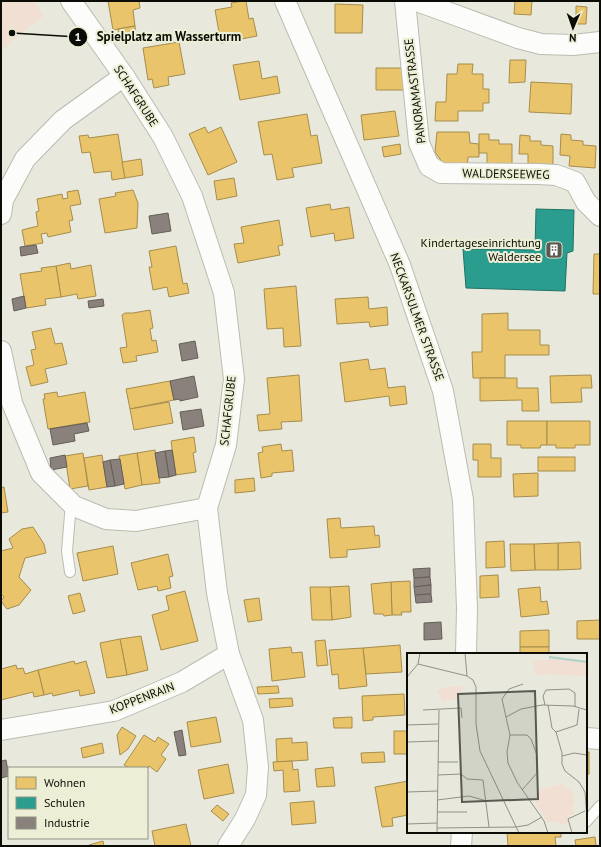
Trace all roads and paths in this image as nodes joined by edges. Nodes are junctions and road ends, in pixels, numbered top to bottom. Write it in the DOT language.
graph roads {
  1 [pos="70,1"];
  2 [pos="285,1"];
  3 [pos="405,1"];
  4 [pos="417,1"];
  5 [pos="600,42"];
  6 [pos="124,76"];
  7 [pos="441,173"];
  8 [pos="1,214"];
  9 [pos="600,216"];
  10 [pos="1,351"];
  11 [pos="71,503"];
  12 [pos="207,508"];
  13 [pos="70,572"];
  14 [pos="466,653"];
  15 [pos="229,654"];
  16 [pos="1,730"];
  17 [pos="587,738"];
  18 [pos="600,739"];
  19 [pos="600,806"];
  20 [pos="587,821"];
  21 [pos="462,833"];
  22 [pos="228,846"];
  23 [pos="462,846"];
  1 -- 6 [label="street, SCHAFGRUBE"];
  2 -- 14 [label="street, NECKARSULMER STRASSE"];
  3 -- 7 [label="street, PANORAMASTRASSE"];
  4 -- 5 [label="street"];
  6 -- 8 [label="street"];
  6 -- 12 [label="street, SCHAFGRUBE"];
  7 -- 9 [label="street, WALDERSEEWEG"];
  10 -- 11 [label="street"];
  11 -- 12 [label="street"];
  11 -- 13 [label="lane"];
  12 -- 15 [label="street, SCHAFGRUBE"];
  15 -- 16 [label="street, KOPPENRAIN"];
  15 -- 22 [label="street, SCHAFGRUBE"];
  17 -- 18 [label="street"];
  19 -- 20 [label="lane"];
  21 -- 23 [label="street"];
}
